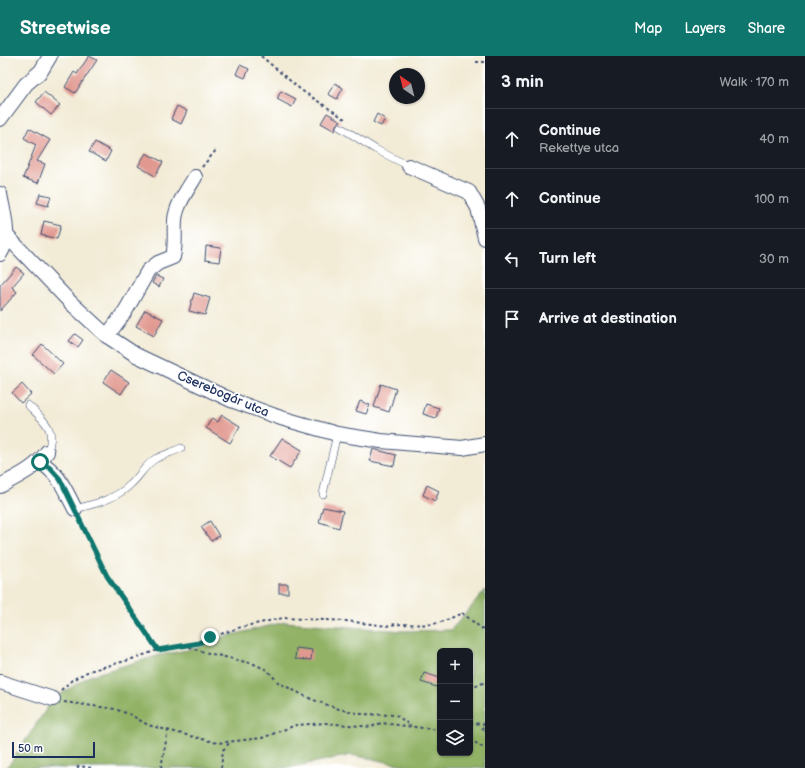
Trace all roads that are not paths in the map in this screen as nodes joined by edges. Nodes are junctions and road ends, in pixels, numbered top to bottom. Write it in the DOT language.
graph roads {
  1 [pos="50,56"];
  2 [pos="0,119"];
  3 [pos="340,127"];
  4 [pos="409,166"];
  5 [pos="195,177"];
  6 [pos="0,194"];
  7 [pos="7,236"];
  8 [pos="485,238"];
  9 [pos="0,254"];
  10 [pos="107,336"];
  11 [pos="28,405"];
  12 [pos="337,434"];
  13 [pos="485,444"];
  14 [pos="181,448"];
  15 [pos="44,457"];
  16 [pos="0,486"];
  17 [pos="323,494"];
  18 [pos="75,509"];
  19 [pos="0,682"];
  20 [pos="53,699"];
  1 -- 2 [label="street"];
  3 -- 4 [label="lane"];
  4 -- 8 [label="street"];
  5 -- 10 [label="street"];
  6 -- 7 [label="street"];
  7 -- 9 [label="street"];
  7 -- 10 [label="street, Cserebogár utca"];
  10 -- 12 [label="street, Cserebogár utca"];
  11 -- 15 [label="lane"];
  12 -- 13 [label="street, Cserebogár utca"];
  12 -- 17 [label="lane"];
  14 -- 18 [label="lane"];
  15 -- 16 [label="street"];
  15 -- 18 [label="street"];
  19 -- 20 [label="street"];
}
